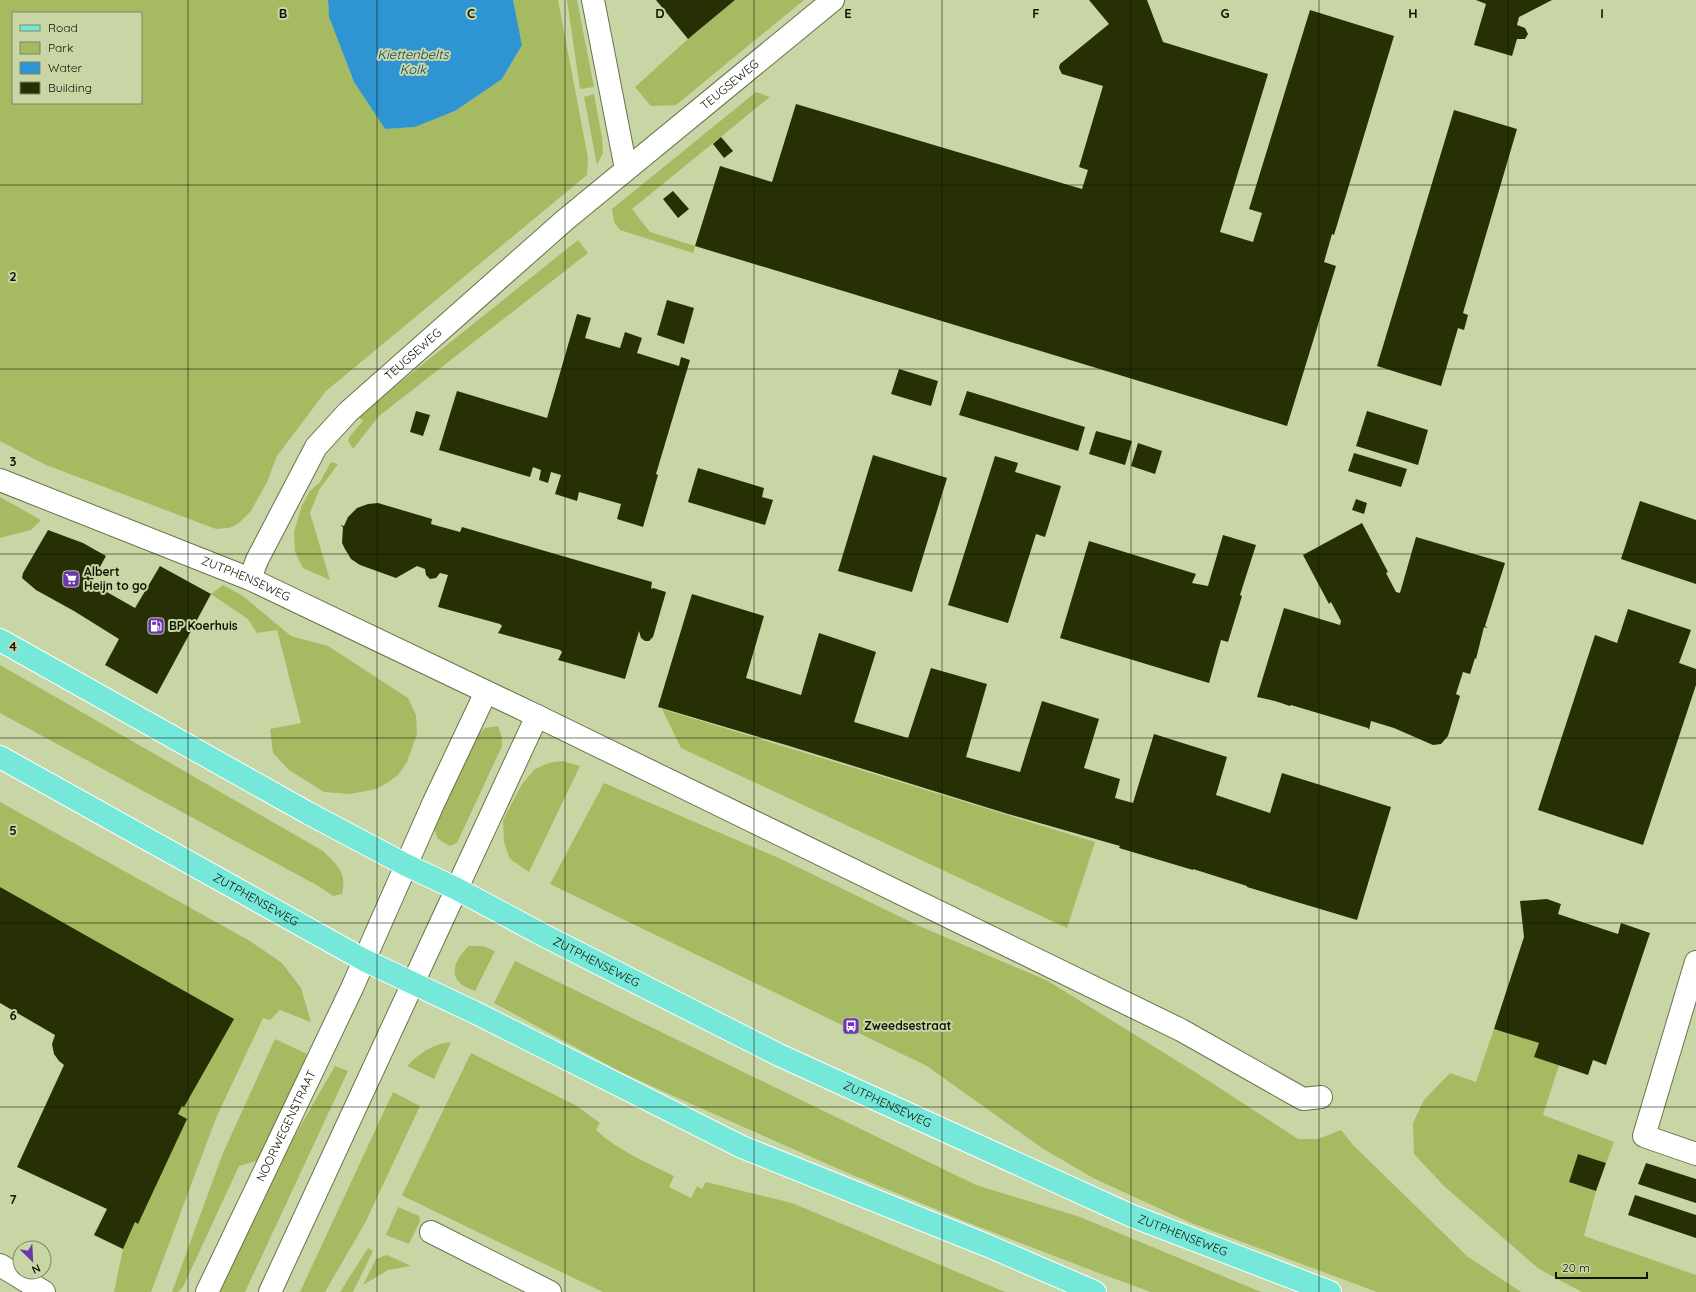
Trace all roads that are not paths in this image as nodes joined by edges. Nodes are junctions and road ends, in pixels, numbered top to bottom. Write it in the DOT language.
graph roads {
  1 [pos="593,0"];
  2 [pos="833,0"];
  3 [pos="626,169"];
  4 [pos="0,480"];
  5 [pos="250,579"];
  6 [pos="0,640"];
  7 [pos="486,692"];
  8 [pos="537,716"];
  9 [pos="0,757"];
  10 [pos="406,865"];
  11 [pos="457,889"];
  12 [pos="364,960"];
  13 [pos="1696,962"];
  14 [pos="414,984"];
  15 [pos="1321,1097"];
  16 [pos="1696,1154"];
  17 [pos="431,1232"];
  18 [pos="0,1265"];
  19 [pos="44,1292"];
  20 [pos="207,1292"];
  21 [pos="270,1292"];
  22 [pos="550,1292"];
  23 [pos="1095,1292"];
  24 [pos="1330,1292"];
  1 -- 3 [label="street"];
  2 -- 3 [label="street, TEUGSEWEG"];
  3 -- 5 [label="street, TEUGSEWEG"];
  4 -- 5 [label="street, ZUTPHENSEWEG"];
  5 -- 7 [label="street, ZUTPHENSEWEG"];
  6 -- 10 [label="main road, ZUTPHENSEWEG"];
  7 -- 8 [label="street, ZUTPHENSEWEG"];
  7 -- 10 [label="street"];
  8 -- 11 [label="street"];
  8 -- 15 [label="street, ZUTPHENSEWEG"];
  9 -- 12 [label="main road, ZUTPHENSEWEG"];
  10 -- 11 [label="main road, ZUTPHENSEWEG"];
  10 -- 12 [label="street"];
  11 -- 14 [label="street"];
  11 -- 24 [label="main road, ZUTPHENSEWEG"];
  12 -- 14 [label="main road, ZUTPHENSEWEG"];
  12 -- 20 [label="street, NOORWEGENSTRAAT"];
  13 -- 16 [label="street"];
  14 -- 21 [label="street"];
  14 -- 23 [label="main road, ZUTPHENSEWEG"];
  17 -- 22 [label="street"];
  18 -- 19 [label="street"];
}
